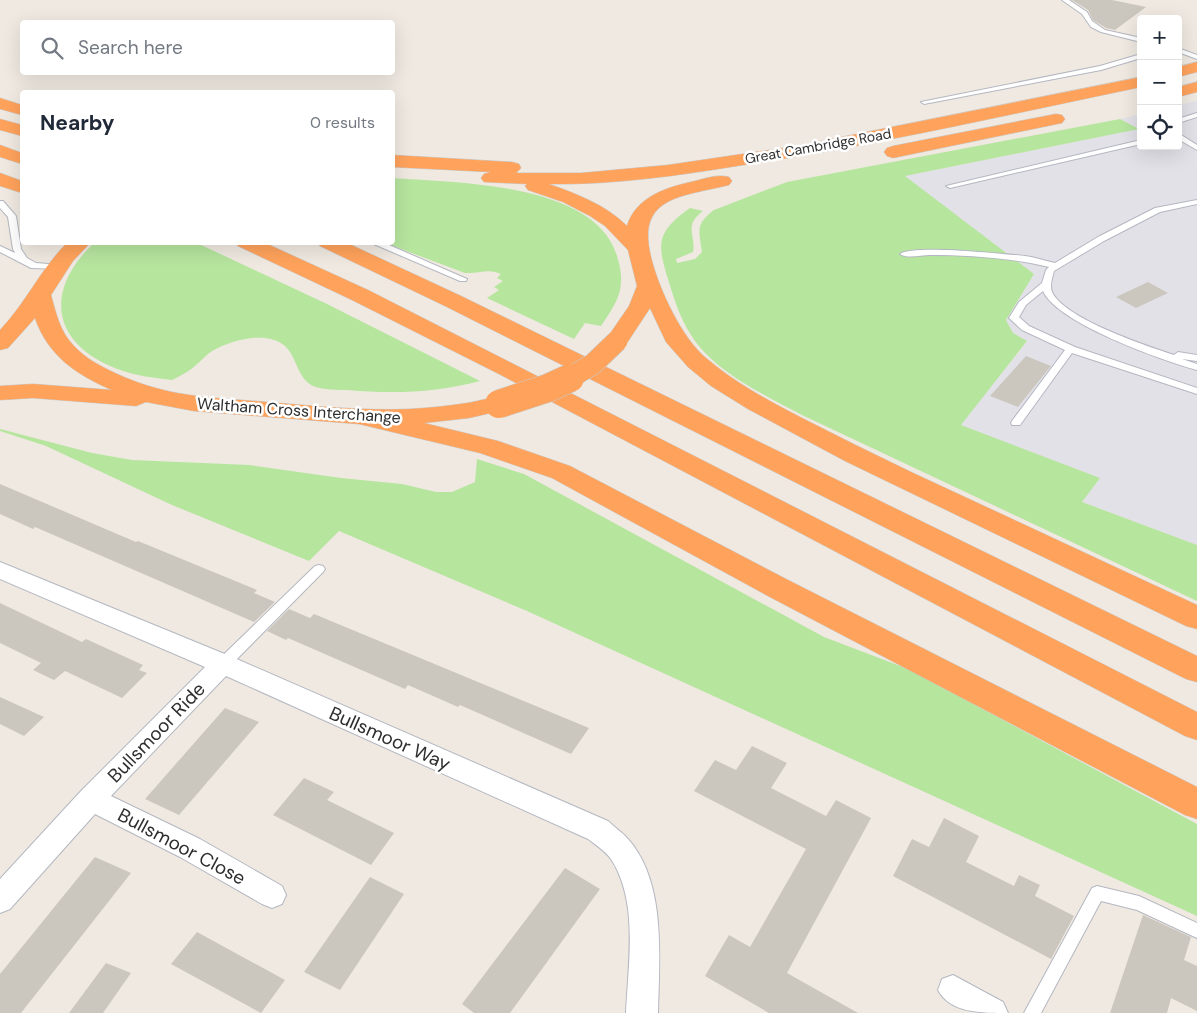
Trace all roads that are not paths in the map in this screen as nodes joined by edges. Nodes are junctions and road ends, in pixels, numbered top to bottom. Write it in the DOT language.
graph roads {
  1 [pos="1066,0"];
  2 [pos="1137,39"];
  3 [pos="1182,52"];
  4 [pos="1137,57"];
  5 [pos="1197,57"];
  6 [pos="1197,67"];
  7 [pos="1182,71"];
  8 [pos="1137,83"];
  9 [pos="1197,87"];
  10 [pos="1182,91"];
  11 [pos="924,102"];
  12 [pos="0,103"];
  13 [pos="20,108"];
  14 [pos="1076,114"];
  15 [pos="1197,115"];
  16 [pos="1182,119"];
  17 [pos="0,124"];
  18 [pos="20,130"];
  19 [pos="1182,138"];
  20 [pos="840,143"];
  21 [pos="1137,143"];
  22 [pos="1197,148"];
  23 [pos="0,152"];
  24 [pos="874,155"];
  25 [pos="20,158"];
  26 [pos="855,158"];
  27 [pos="395,161"];
  28 [pos="395,170"];
  29 [pos="491,178"];
  30 [pos="0,179"];
  31 [pos="20,186"];
  32 [pos="950,186"];
  33 [pos="1197,202"];
  34 [pos="0,203"];
  35 [pos="252,245"];
  36 [pos="351,245"];
  37 [pos="367,247"];
  38 [pos="638,248"];
  39 [pos="0,249"];
  40 [pos="68,252"];
  41 [pos="904,254"];
  42 [pos="24,260"];
  43 [pos="1056,266"];
  44 [pos="463,279"];
  45 [pos="1046,284"];
  46 [pos="648,286"];
  47 [pos="40,295"];
  48 [pos="0,343"];
  49 [pos="1071,348"];
  50 [pos="1154,352"];
  51 [pos="1197,358"];
  52 [pos="1197,367"];
  53 [pos="1197,392"];
  54 [pos="0,393"];
  55 [pos="170,401"];
  56 [pos="365,418"];
  57 [pos="1016,423"];
  58 [pos="319,569"];
  59 [pos="0,570"];
  60 [pos="1197,618"];
  61 [pos="223,664"];
  62 [pos="1197,670"];
  63 [pos="1197,727"];
  64 [pos="91,799"];
  65 [pos="1197,804"];
  66 [pos="272,895"];
  67 [pos="0,900"];
  68 [pos="1197,931"];
  69 [pos="953,990"];
  70 [pos="642,1013"];
  71 [pos="992,1013"];
  72 [pos="1032,1013"];
  1 -- 2 [label="lane"];
  3 -- 5 [label="lane"];
  4 -- 11 [label="lane"];
  6 -- 7 [label="highway"];
  8 -- 20 [label="highway, Great Cambridge Road"];
  9 -- 10 [label="highway"];
  12 -- 13 [label="highway"];
  14 -- 24 [label="highway, Great Cambridge Road"];
  15 -- 16 [label="lane"];
  17 -- 18 [label="highway"];
  19 -- 22 [label="lane"];
  20 -- 27 [label="highway"];
  20 -- 29 [label="highway, Great Cambridge Road"];
  21 -- 32 [label="lane"];
  23 -- 25 [label="highway"];
  26 -- 38 [label="highway, Great Cambridge Road"];
  28 -- 29 [label="highway"];
  29 -- 38 [label="highway"];
  30 -- 31 [label="highway"];
  33 -- 43 [label="lane"];
  34 -- 42 [label="lane"];
  35 -- 63 [label="highway"];
  36 -- 37 [label="highway"];
  37 -- 44 [label="lane"];
  37 -- 62 [label="highway"];
  38 -- 46 [label="highway"];
  39 -- 42 [label="lane"];
  40 -- 42 [label="lane"];
  40 -- 47 [label="highway"];
  41 -- 43 [label="lane"];
  43 -- 45 [label="lane"];
  45 -- 49 [label="lane"];
  45 -- 50 [label="lane"];
  46 -- 56 [label="highway, Waltham Cross Interchange, bridge"];
  46 -- 60 [label="highway"];
  47 -- 48 [label="highway"];
  47 -- 55 [label="highway, Waltham Cross Interchange"];
  49 -- 53 [label="lane"];
  49 -- 57 [label="lane"];
  50 -- 51 [label="lane"];
  50 -- 52 [label="lane"];
  54 -- 55 [label="highway"];
  55 -- 56 [label="highway, Waltham Cross Interchange"];
  56 -- 65 [label="highway"];
  58 -- 61 [label="lane, Bullsmoor Ride"];
  59 -- 61 [label="street, Bullsmoor Way"];
  61 -- 64 [label="street, Bullsmoor Ride"];
  61 -- 70 [label="street, Bullsmoor Way"];
  64 -- 66 [label="street, Bullsmoor Close"];
  64 -- 67 [label="street, Bullsmoor Ride"];
  68 -- 72 [label="lane"];
  69 -- 71 [label="street"];
}
